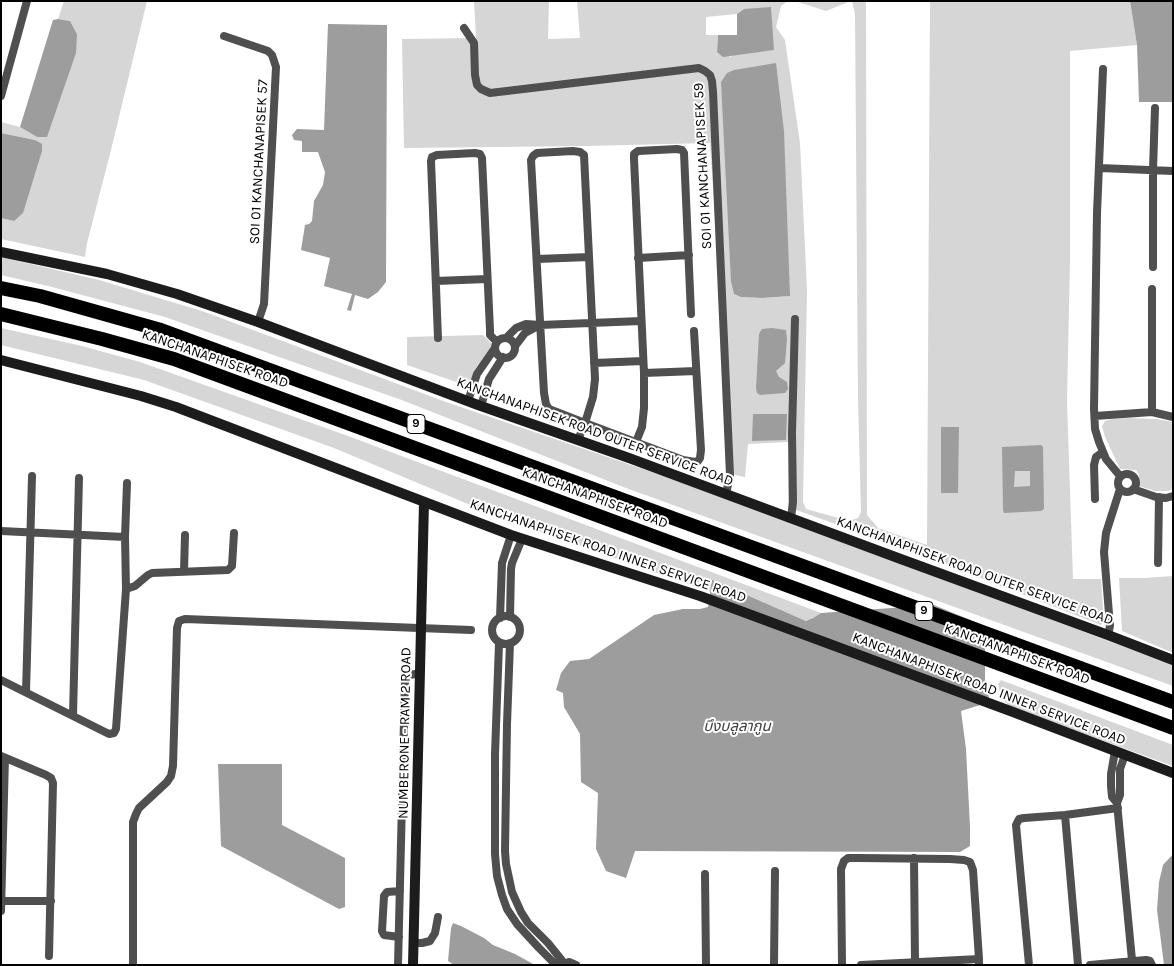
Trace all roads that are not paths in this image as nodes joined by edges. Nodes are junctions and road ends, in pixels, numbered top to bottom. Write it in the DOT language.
graph roads {
  1 [pos="27,1"];
  2 [pos="464,28"];
  3 [pos="224,36"];
  4 [pos="1104,69"];
  5 [pos="1,96"];
  6 [pos="1154,108"];
  7 [pos="1100,168"];
  8 [pos="1153,170"];
  9 [pos="1173,171"];
  10 [pos="1,252"];
  11 [pos="689,255"];
  12 [pos="589,257"];
  13 [pos="638,258"];
  14 [pos="536,259"];
  15 [pos="1153,267"];
  16 [pos="487,279"];
  17 [pos="436,281"];
  18 [pos="1,288"];
  19 [pos="1152,289"];
  20 [pos="1,314"];
  21 [pos="691,314"];
  22 [pos="795,319"];
  23 [pos="642,321"];
  24 [pos="258,322"];
  25 [pos="592,323"];
  26 [pos="540,325"];
  27 [pos="694,331"];
  28 [pos="438,338"];
  29 [pos="506,338"];
  30 [pos="496,345"];
  31 [pos="515,346"];
  32 [pos="503,357"];
  33 [pos="1,360"];
  34 [pos="643,361"];
  35 [pos="594,364"];
  36 [pos="696,371"];
  37 [pos="644,373"];
  38 [pos="468,401"];
  39 [pos="481,406"];
  40 [pos="1152,412"];
  41 [pos="1095,416"];
  42 [pos="1173,417"];
  43 [pos="586,422"];
  44 [pos="578,440"];
  45 [pos="636,442"];
  46 [pos="1103,452"];
  47 [pos="32,476"];
  48 [pos="1120,476"];
  49 [pos="79,478"];
  50 [pos="127,483"];
  51 [pos="1120,489"];
  52 [pos="1134,489"];
  53 [pos="726,494"];
  54 [pos="1173,496"];
  55 [pos="1159,497"];
  56 [pos="1095,499"];
  57 [pos="424,502"];
  58 [pos="791,518"];
  59 [pos="1,532"];
  60 [pos="30,533"];
  61 [pos="234,533"];
  62 [pos="78,534"];
  63 [pos="185,534"];
  64 [pos="125,536"];
  65 [pos="511,536"];
  66 [pos="522,539"];
  67 [pos="1158,563"];
  68 [pos="184,571"];
  69 [pos="126,589"];
  70 [pos="510,617"];
  71 [pos="500,618"];
  72 [pos="422,629"];
  73 [pos="471,630"];
  74 [pos="1108,634"];
  75 [pos="500,643"];
  76 [pos="510,644"];
  77 [pos="1173,660"];
  78 [pos="420,673"];
  79 [pos="1,680"];
  80 [pos="26,692"];
  81 [pos="1173,702"];
  82 [pos="73,716"];
  83 [pos="1173,728"];
  84 [pos="1115,751"];
  85 [pos="1125,755"];
  86 [pos="3,757"];
  87 [pos="1173,773"];
  88 [pos="418,781"];
  89 [pos="402,782"];
  90 [pos="1118,805"];
  91 [pos="1065,815"];
  92 [pos="914,858"];
  93 [pos="774,871"];
  94 [pos="704,874"];
  95 [pos="415,884"];
  96 [pos="400,888"];
  97 [pos="1,901"];
  98 [pos="51,901"];
  99 [pos="1,911"];
  100 [pos="438,917"];
  101 [pos="398,937"];
  102 [pos="414,943"];
  103 [pos="49,956"];
  104 [pos="1132,960"];
  105 [pos="915,962"];
  106 [pos="979,962"];
  107 [pos="925,963"];
  108 [pos="560,964"];
  109 [pos="1102,964"];
  110 [pos="133,965"];
  111 [pos="398,965"];
  112 [pos="413,965"];
  113 [pos="576,965"];
  114 [pos="706,965"];
  115 [pos="774,965"];
  116 [pos="842,965"];
  117 [pos="863,965"];
  118 [pos="1029,965"];
  119 [pos="1078,965"];
  120 [pos="1090,965"];
  121 [pos="1152,965"];
  1 -- 5 [label="street"];
  2 -- 53 [label="street, SOI 01 KANCHANAPISEK 59"];
  3 -- 24 [label="street, SOI 01 KANCHANAPISEK 57"];
  4 -- 7 [label="street"];
  6 -- 8 [label="street"];
  7 -- 8 [label="street"];
  7 -- 41 [label="street"];
  8 -- 9 [label="street"];
  8 -- 15 [label="street"];
  10 -- 24 [label="main road, KANCHANAPHISEK ROAD OUTER SERVICE ROAD"];
  11 -- 13 [label="street"];
  11 -- 13 [label="street"];
  11 -- 21 [label="street"];
  12 -- 14 [label="street"];
  12 -- 14 [label="street"];
  12 -- 25 [label="street"];
  13 -- 23 [label="street"];
  14 -- 26 [label="street"];
  16 -- 17 [label="street"];
  16 -- 17 [label="street"];
  16 -- 30 [label="street"];
  17 -- 28 [label="street"];
  18 -- 81 [label="highway, KANCHANAPHISEK ROAD / 9"];
  19 -- 40 [label="street"];
  20 -- 83 [label="highway, KANCHANAPHISEK ROAD / 9"];
  22 -- 58 [label="street"];
  23 -- 25 [label="street"];
  23 -- 34 [label="street"];
  24 -- 38 [label="main road, KANCHANAPHISEK ROAD OUTER SERVICE ROAD"];
  25 -- 26 [label="street"];
  25 -- 35 [label="street"];
  26 -- 29 [label="street"];
  26 -- 31 [label="street"];
  26 -- 43 [label="street"];
  27 -- 36 [label="street"];
  29 -- 30 [label="street"];
  29 -- 31 [label="street"];
  30 -- 32 [label="street"];
  30 -- 38 [label="street"];
  31 -- 32 [label="street"];
  32 -- 39 [label="street"];
  33 -- 57 [label="main road, KANCHANAPHISEK ROAD INNER SERVICE ROAD"];
  34 -- 35 [label="street"];
  34 -- 37 [label="street"];
  35 -- 43 [label="street"];
  36 -- 37 [label="street"];
  36 -- 45 [label="street"];
  37 -- 45 [label="street"];
  38 -- 39 [label="main road, KANCHANAPHISEK ROAD OUTER SERVICE ROAD"];
  39 -- 44 [label="main road, KANCHANAPHISEK ROAD OUTER SERVICE ROAD"];
  40 -- 41 [label="street"];
  40 -- 42 [label="street"];
  41 -- 46 [label="street"];
  43 -- 44 [label="street"];
  43 -- 45 [label="street"];
  44 -- 53 [label="main road, KANCHANAPHISEK ROAD OUTER SERVICE ROAD"];
  46 -- 48 [label="street"];
  46 -- 56 [label="street"];
  47 -- 60 [label="street"];
  48 -- 51 [label="street"];
  48 -- 52 [label="street"];
  49 -- 62 [label="street"];
  50 -- 64 [label="street"];
  51 -- 52 [label="street"];
  51 -- 74 [label="street"];
  52 -- 55 [label="street"];
  53 -- 58 [label="main road, KANCHANAPHISEK ROAD OUTER SERVICE ROAD"];
  54 -- 55 [label="street"];
  55 -- 67 [label="street"];
  57 -- 65 [label="main road, KANCHANAPHISEK ROAD INNER SERVICE ROAD"];
  57 -- 72 [label="main road, NUMBERONE - RAM 2 ROAD"];
  58 -- 74 [label="main road, KANCHANAPHISEK ROAD OUTER SERVICE ROAD"];
  59 -- 60 [label="street"];
  60 -- 62 [label="street"];
  60 -- 80 [label="street"];
  61 -- 68 [label="street"];
  62 -- 64 [label="street"];
  62 -- 82 [label="street"];
  63 -- 68 [label="street"];
  64 -- 69 [label="street"];
  65 -- 66 [label="main road, KANCHANAPHISEK ROAD INNER SERVICE ROAD"];
  65 -- 71 [label="street"];
  66 -- 70 [label="street"];
  66 -- 84 [label="main road, KANCHANAPHISEK ROAD INNER SERVICE ROAD"];
  68 -- 69 [label="street"];
  69 -- 82 [label="street"];
  70 -- 71 [label="street"];
  70 -- 76 [label="street"];
  71 -- 75 [label="street"];
  72 -- 73 [label="street"];
  72 -- 78 [label="main road, NUMBERONE - RAM 2 ROAD"];
  72 -- 110 [label="street"];
  74 -- 77 [label="main road, KANCHANAPHISEK ROAD OUTER SERVICE ROAD"];
  75 -- 76 [label="street"];
  75 -- 108 [label="street"];
  76 -- 108 [label="street"];
  78 -- 88 [label="main road, NUMBERONE - RAM 2 ROAD"];
  78 -- 89 [label="street"];
  79 -- 80 [label="street"];
  80 -- 82 [label="street"];
  84 -- 85 [label="main road, KANCHANAPHISEK ROAD INNER SERVICE ROAD"];
  84 -- 90 [label="street"];
  85 -- 87 [label="main road, KANCHANAPHISEK ROAD INNER SERVICE ROAD"];
  85 -- 90 [label="street"];
  86 -- 97 [label="street"];
  86 -- 98 [label="street"];
  88 -- 89 [label="street"];
  88 -- 95 [label="main road, NUMBERONE - RAM 2 ROAD"];
  89 -- 96 [label="street"];
  90 -- 91 [label="street"];
  90 -- 104 [label="street"];
  91 -- 118 [label="street"];
  91 -- 119 [label="street"];
  92 -- 105 [label="street"];
  92 -- 106 [label="street"];
  92 -- 116 [label="street"];
  93 -- 115 [label="street"];
  94 -- 114 [label="street"];
  95 -- 96 [label="street"];
  95 -- 102 [label="main road, NUMBERONE - RAM 2 ROAD"];
  96 -- 101 [label="street"];
  96 -- 101 [label="street"];
  97 -- 98 [label="street"];
  97 -- 99 [label="street"];
  98 -- 103 [label="street"];
  100 -- 102 [label="street"];
  101 -- 111 [label="street"];
  102 -- 112 [label="main road, NUMBERONE - RAM 2 ROAD"];
  104 -- 109 [label="street"];
  104 -- 121 [label="street"];
  105 -- 107 [label="street"];
  105 -- 117 [label="street"];
  106 -- 107 [label="street"];
  108 -- 113 [label="street"];
  109 -- 120 [label="street"];
}
